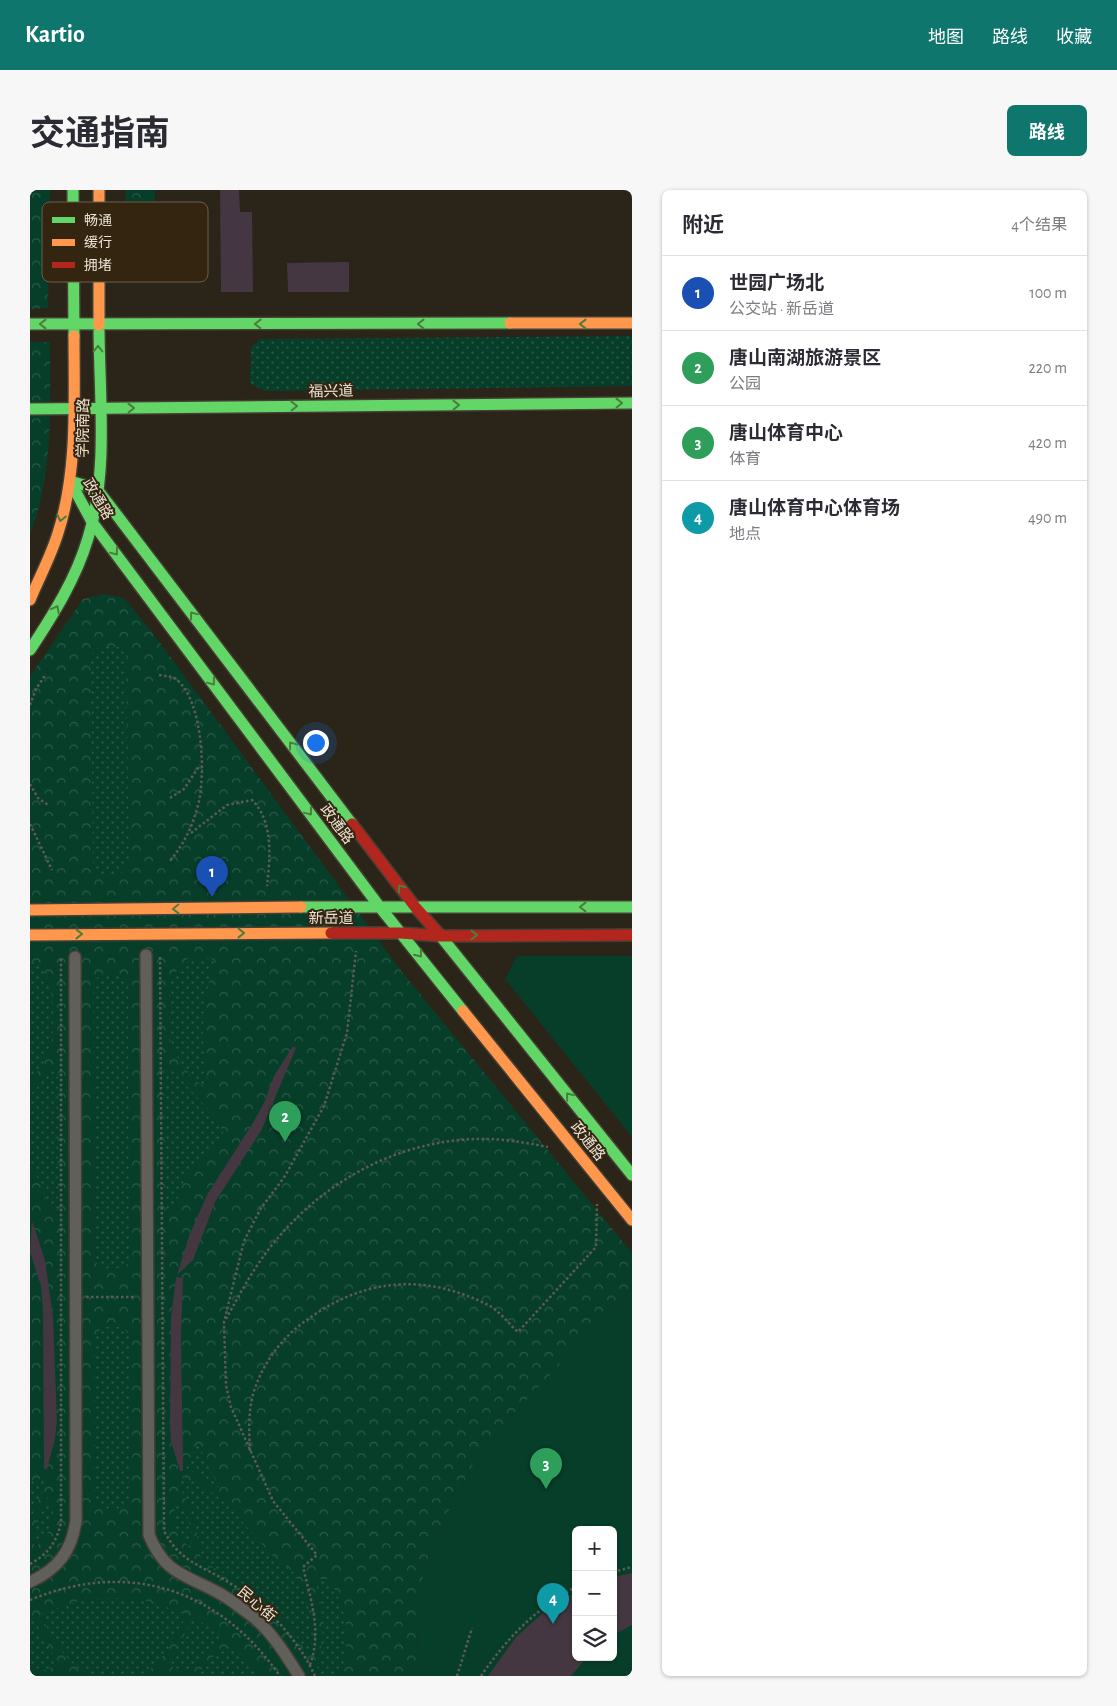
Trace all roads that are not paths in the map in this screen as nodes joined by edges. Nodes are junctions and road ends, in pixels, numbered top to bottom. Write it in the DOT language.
graph roads {
  1 [pos="74,282"];
  2 [pos="98,282"];
  3 [pos="30,324"];
  4 [pos="74,324"];
  5 [pos="98,324"];
  6 [pos="632,324"];
  7 [pos="632,403"];
  8 [pos="30,408"];
  9 [pos="74,408"];
  10 [pos="99,408"];
  11 [pos="70,481"];
  12 [pos="97,489"];
  13 [pos="92,522"];
  14 [pos="30,600"];
  15 [pos="30,650"];
  16 [pos="379,906"];
  17 [pos="632,907"];
  18 [pos="416,908"];
  19 [pos="30,910"];
  20 [pos="401,933"];
  21 [pos="30,934"];
  22 [pos="632,935"];
  23 [pos="441,936"];
  24 [pos="146,955"];
  25 [pos="75,957"];
  26 [pos="632,1175"];
  27 [pos="632,1220"];
  28 [pos="30,1582"];
  29 [pos="299,1676"];
  1 -- 4 [label="main road, 学院南路"];
  2 -- 5 [label="main road, 学院南路"];
  4 -- 3 [label="main road, one-way"];
  4 -- 5 [label="main road"];
  4 -- 9 [label="main road, 学院南路"];
  6 -- 5 [label="main road, one-way"];
  10 -- 5 [label="main road, 学院南路, one-way"];
  10 -- 7 [label="main road, 福兴道, one-way"];
  8 -- 9 [label="main road, 福兴道"];
  9 -- 10 [label="main road, 福兴道"];
  9 -- 11 [label="main road, 学院南路"];
  10 -- 12 [label="main road, 学院南路"];
  11 -- 12 [label="main road, 政通路"];
  11 -- 13 [label="main road, 政通路"];
  11 -- 14 [label="main road, 学院南路, one-way"];
  12 -- 13 [label="main road, 学院南路"];
  18 -- 12 [label="main road, 政通路, one-way"];
  15 -- 13 [label="main road, 学院南路, one-way"];
  13 -- 16 [label="main road, 政通路, one-way"];
  16 -- 18 [label="main road, 新岳道"];
  16 -- 19 [label="main road, 新岳道, one-way"];
  16 -- 20 [label="main road, 政通路"];
  17 -- 18 [label="main road, 新岳道, one-way"];
  18 -- 23 [label="main road, 政通路"];
  21 -- 20 [label="main road, 新岳道, one-way"];
  20 -- 23 [label="main road, 新岳道"];
  20 -- 27 [label="main road, 政通路, one-way"];
  23 -- 22 [label="main road, 新岳道, one-way"];
  26 -- 23 [label="main road, 政通路, one-way"];
  24 -- 29 [label="street, 民心街"];
  25 -- 28 [label="street"];
}
